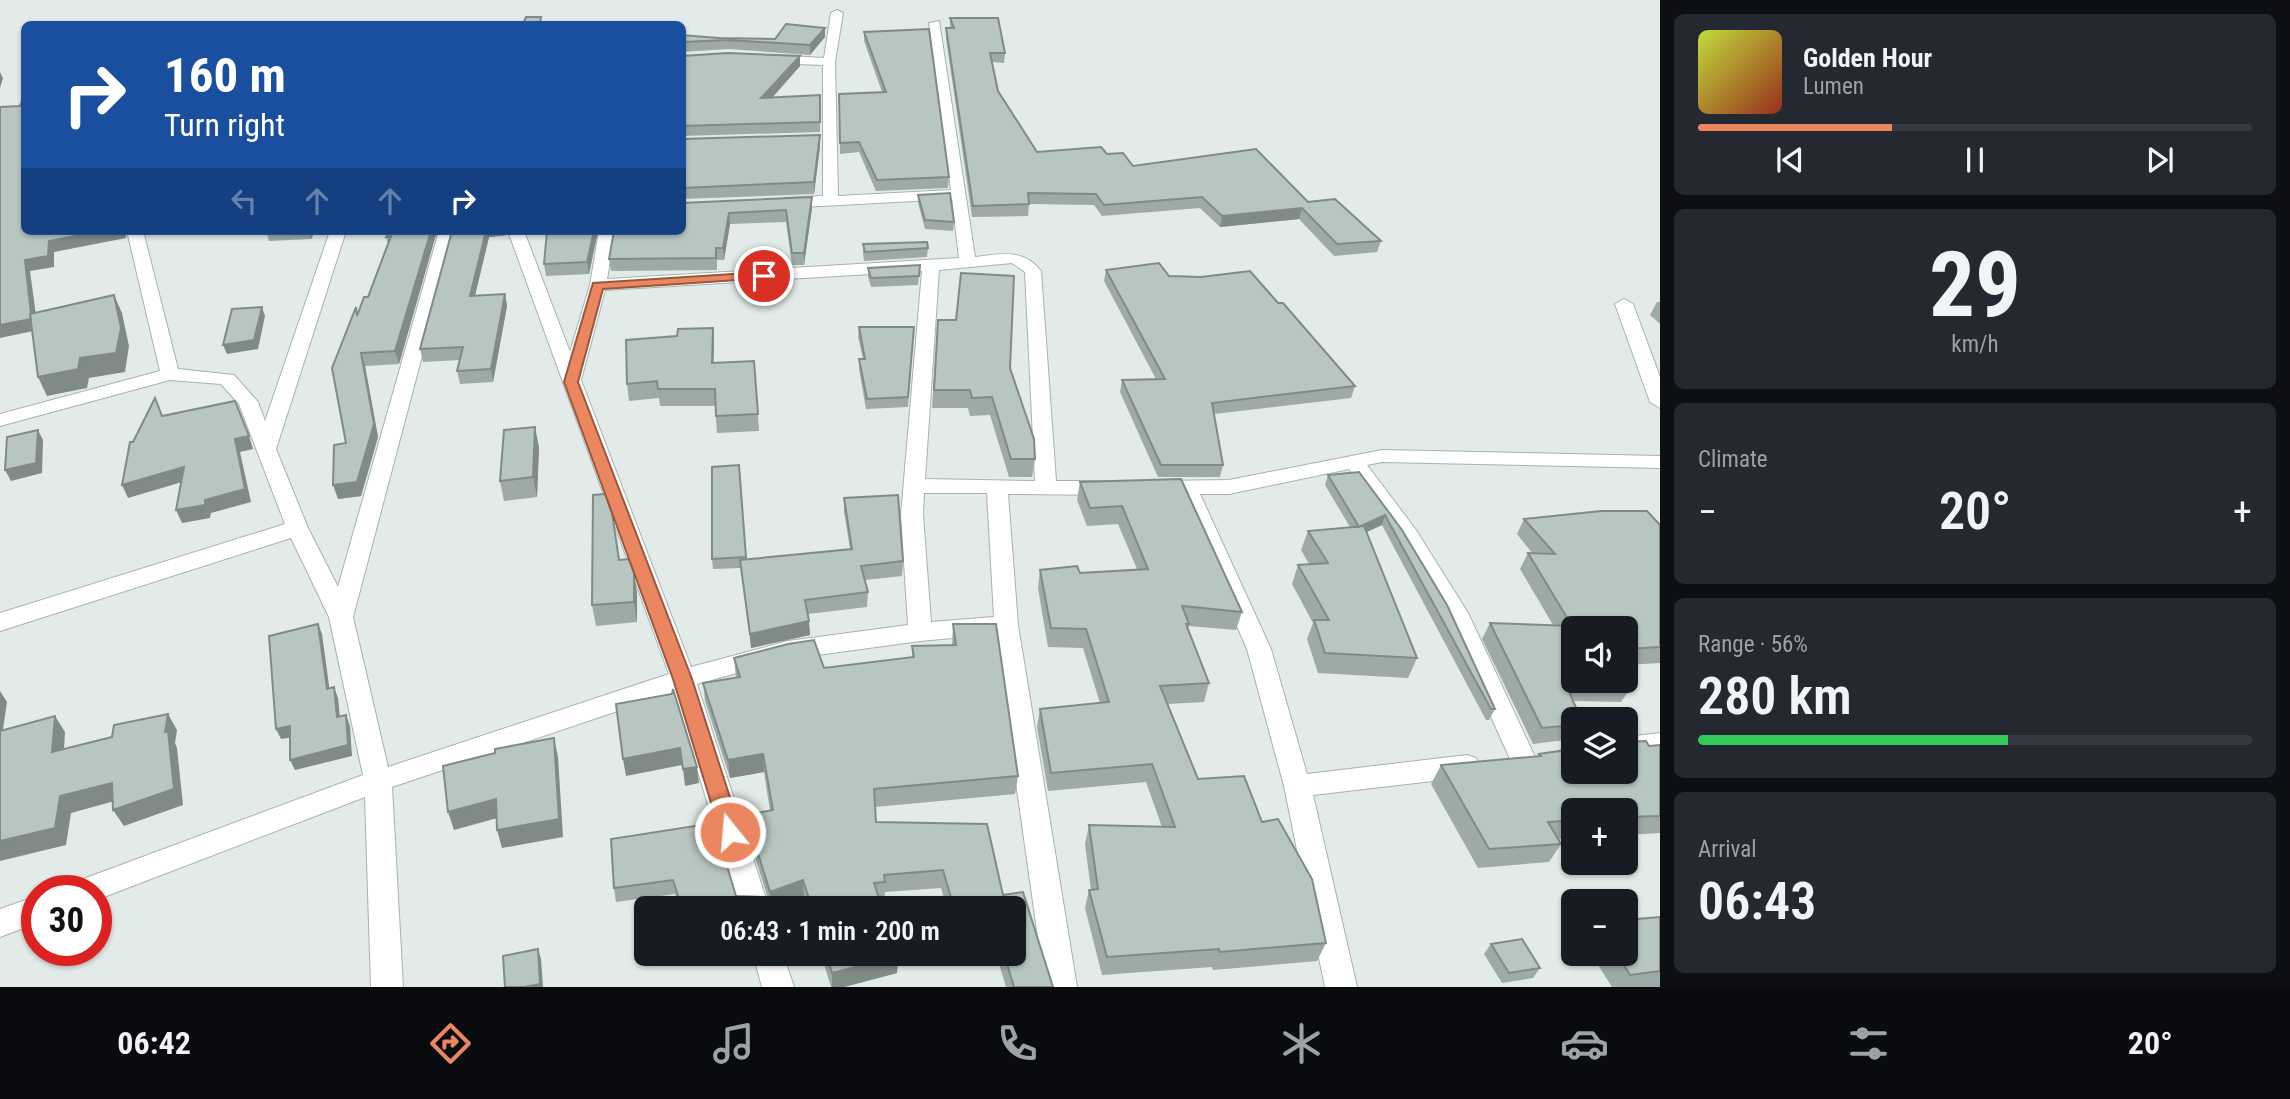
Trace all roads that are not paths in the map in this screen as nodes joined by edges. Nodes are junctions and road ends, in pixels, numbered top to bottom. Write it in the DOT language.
graph roads {
  1 [pos="837,13"];
  2 [pos="934,23"];
  3 [pos="754,58"];
  4 [pos="829,62"];
  5 [pos="960,194"];
  6 [pos="831,201"];
  7 [pos="763,203"];
  8 [pos="136,235"];
  9 [pos="337,235"];
  10 [pos="446,235"];
  11 [pos="518,235"];
  12 [pos="606,235"];
  13 [pos="968,262"];
  14 [pos="931,266"];
  15 [pos="598,285"];
  16 [pos="1624,304"];
  17 [pos="170,374"];
  18 [pos="571,382"];
  19 [pos="1660,402"];
  20 [pos="0,420"];
  21 [pos="266,449"];
  22 [pos="1354,461"];
  23 [pos="1660,462"];
  24 [pos="914,486"];
  25 [pos="1186,487"];
  26 [pos="997,488"];
  27 [pos="1046,488"];
  28 [pos="297,528"];
  29 [pos="341,617"];
  30 [pos="0,622"];
  31 [pos="1006,625"];
  32 [pos="920,632"];
  33 [pos="683,679"];
  34 [pos="1660,743"];
  35 [pos="1638,746"];
  36 [pos="378,781"];
  37 [pos="1297,786"];
  38 [pos="112,881"];
  39 [pos="750,896"];
  40 [pos="21,915"];
  41 [pos="0,922"];
  42 [pos="772,966"];
  43 [pos="387,987"];
  44 [pos="778,987"];
  45 [pos="1061,987"];
  46 [pos="1341,987"];
  1 -- 4 [label="street"];
  2 -- 5 [label="street"];
  3 -- 4 [label="street"];
  4 -- 6 [label="street"];
  5 -- 6 [label="street"];
  5 -- 13 [label="street"];
  6 -- 7 [label="street"];
  8 -- 17 [label="street"];
  9 -- 21 [label="street"];
  10 -- 29 [label="street"];
  11 -- 18 [label="street"];
  12 -- 15 [label="street"];
  13 -- 14 [label="street"];
  13 -- 27 [label="street"];
  14 -- 15 [label="street"];
  14 -- 24 [label="street"];
  15 -- 18 [label="street"];
  16 -- 19 [label="street"];
  17 -- 20 [label="street"];
  17 -- 21 [label="street"];
  18 -- 33 [label="street"];
  21 -- 28 [label="street"];
  22 -- 23 [label="street"];
  22 -- 25 [label="street"];
  22 -- 37 [label="street"];
  24 -- 26 [label="street"];
  24 -- 32 [label="street"];
  25 -- 27 [label="street"];
  25 -- 37 [label="street"];
  26 -- 27 [label="street"];
  26 -- 31 [label="street"];
  28 -- 29 [label="street"];
  28 -- 30 [label="street"];
  29 -- 36 [label="street"];
  31 -- 32 [label="street"];
  31 -- 45 [label="street"];
  32 -- 33 [label="street"];
  33 -- 36 [label="street"];
  33 -- 39 [label="street"];
  34 -- 35 [label="street"];
  36 -- 38 [label="street"];
  36 -- 43 [label="street"];
  37 -- 46 [label="street"];
  40 -- 41 [label="street"];
  42 -- 44 [label="street"];
}
